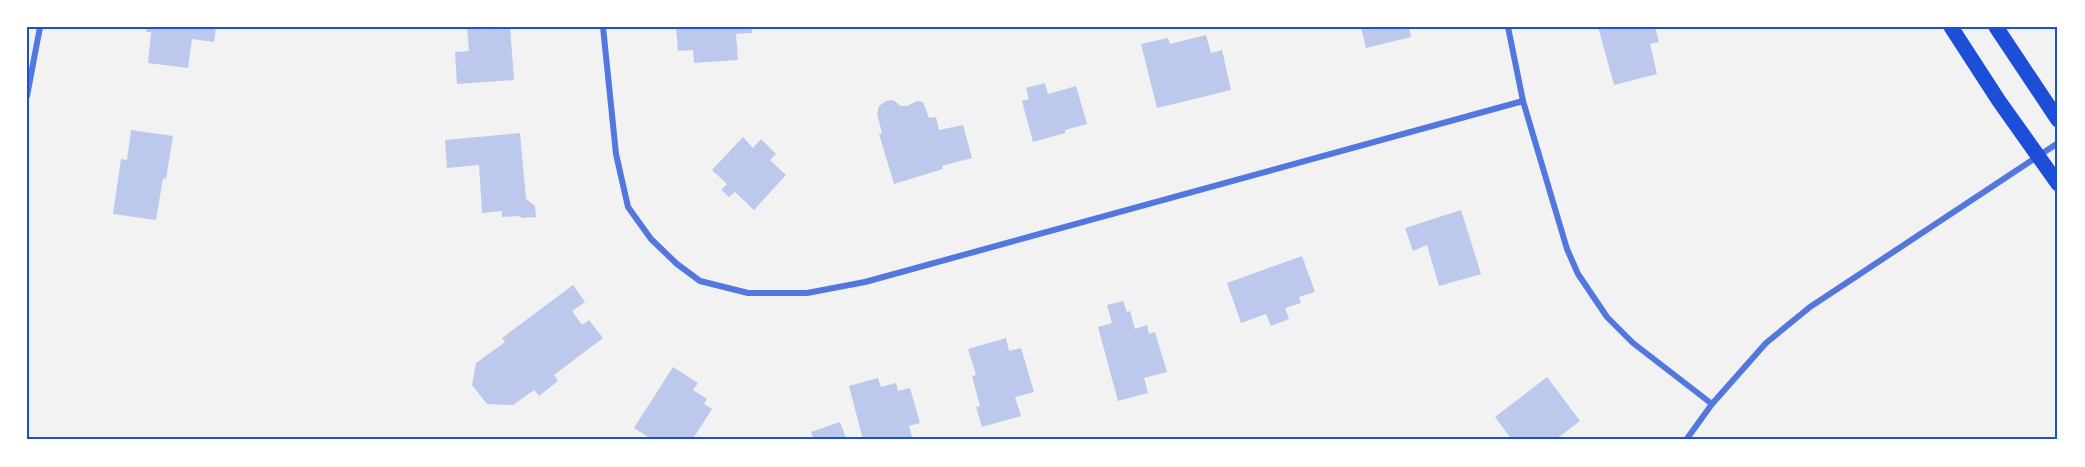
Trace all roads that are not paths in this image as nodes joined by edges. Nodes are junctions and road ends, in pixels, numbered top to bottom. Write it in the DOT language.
graph roads {
  1 [pos="40,27"];
  2 [pos="603,27"];
  3 [pos="1508,27"];
  4 [pos="1951,27"];
  5 [pos="1996,27"];
  6 [pos="27,96"];
  7 [pos="1523,101"];
  8 [pos="2058,120"];
  9 [pos="2058,143"];
  10 [pos="2039,157"];
  11 [pos="2058,184"];
  12 [pos="1712,404"];
  13 [pos="1686,440"];
  1 -- 6 [label="street"];
  2 -- 7 [label="street"];
  3 -- 7 [label="street"];
  4 -- 10 [label="main road"];
  5 -- 8 [label="main road"];
  7 -- 12 [label="street"];
  9 -- 10 [label="street"];
  10 -- 11 [label="main road"];
  10 -- 12 [label="street"];
  12 -- 13 [label="street"];
}
